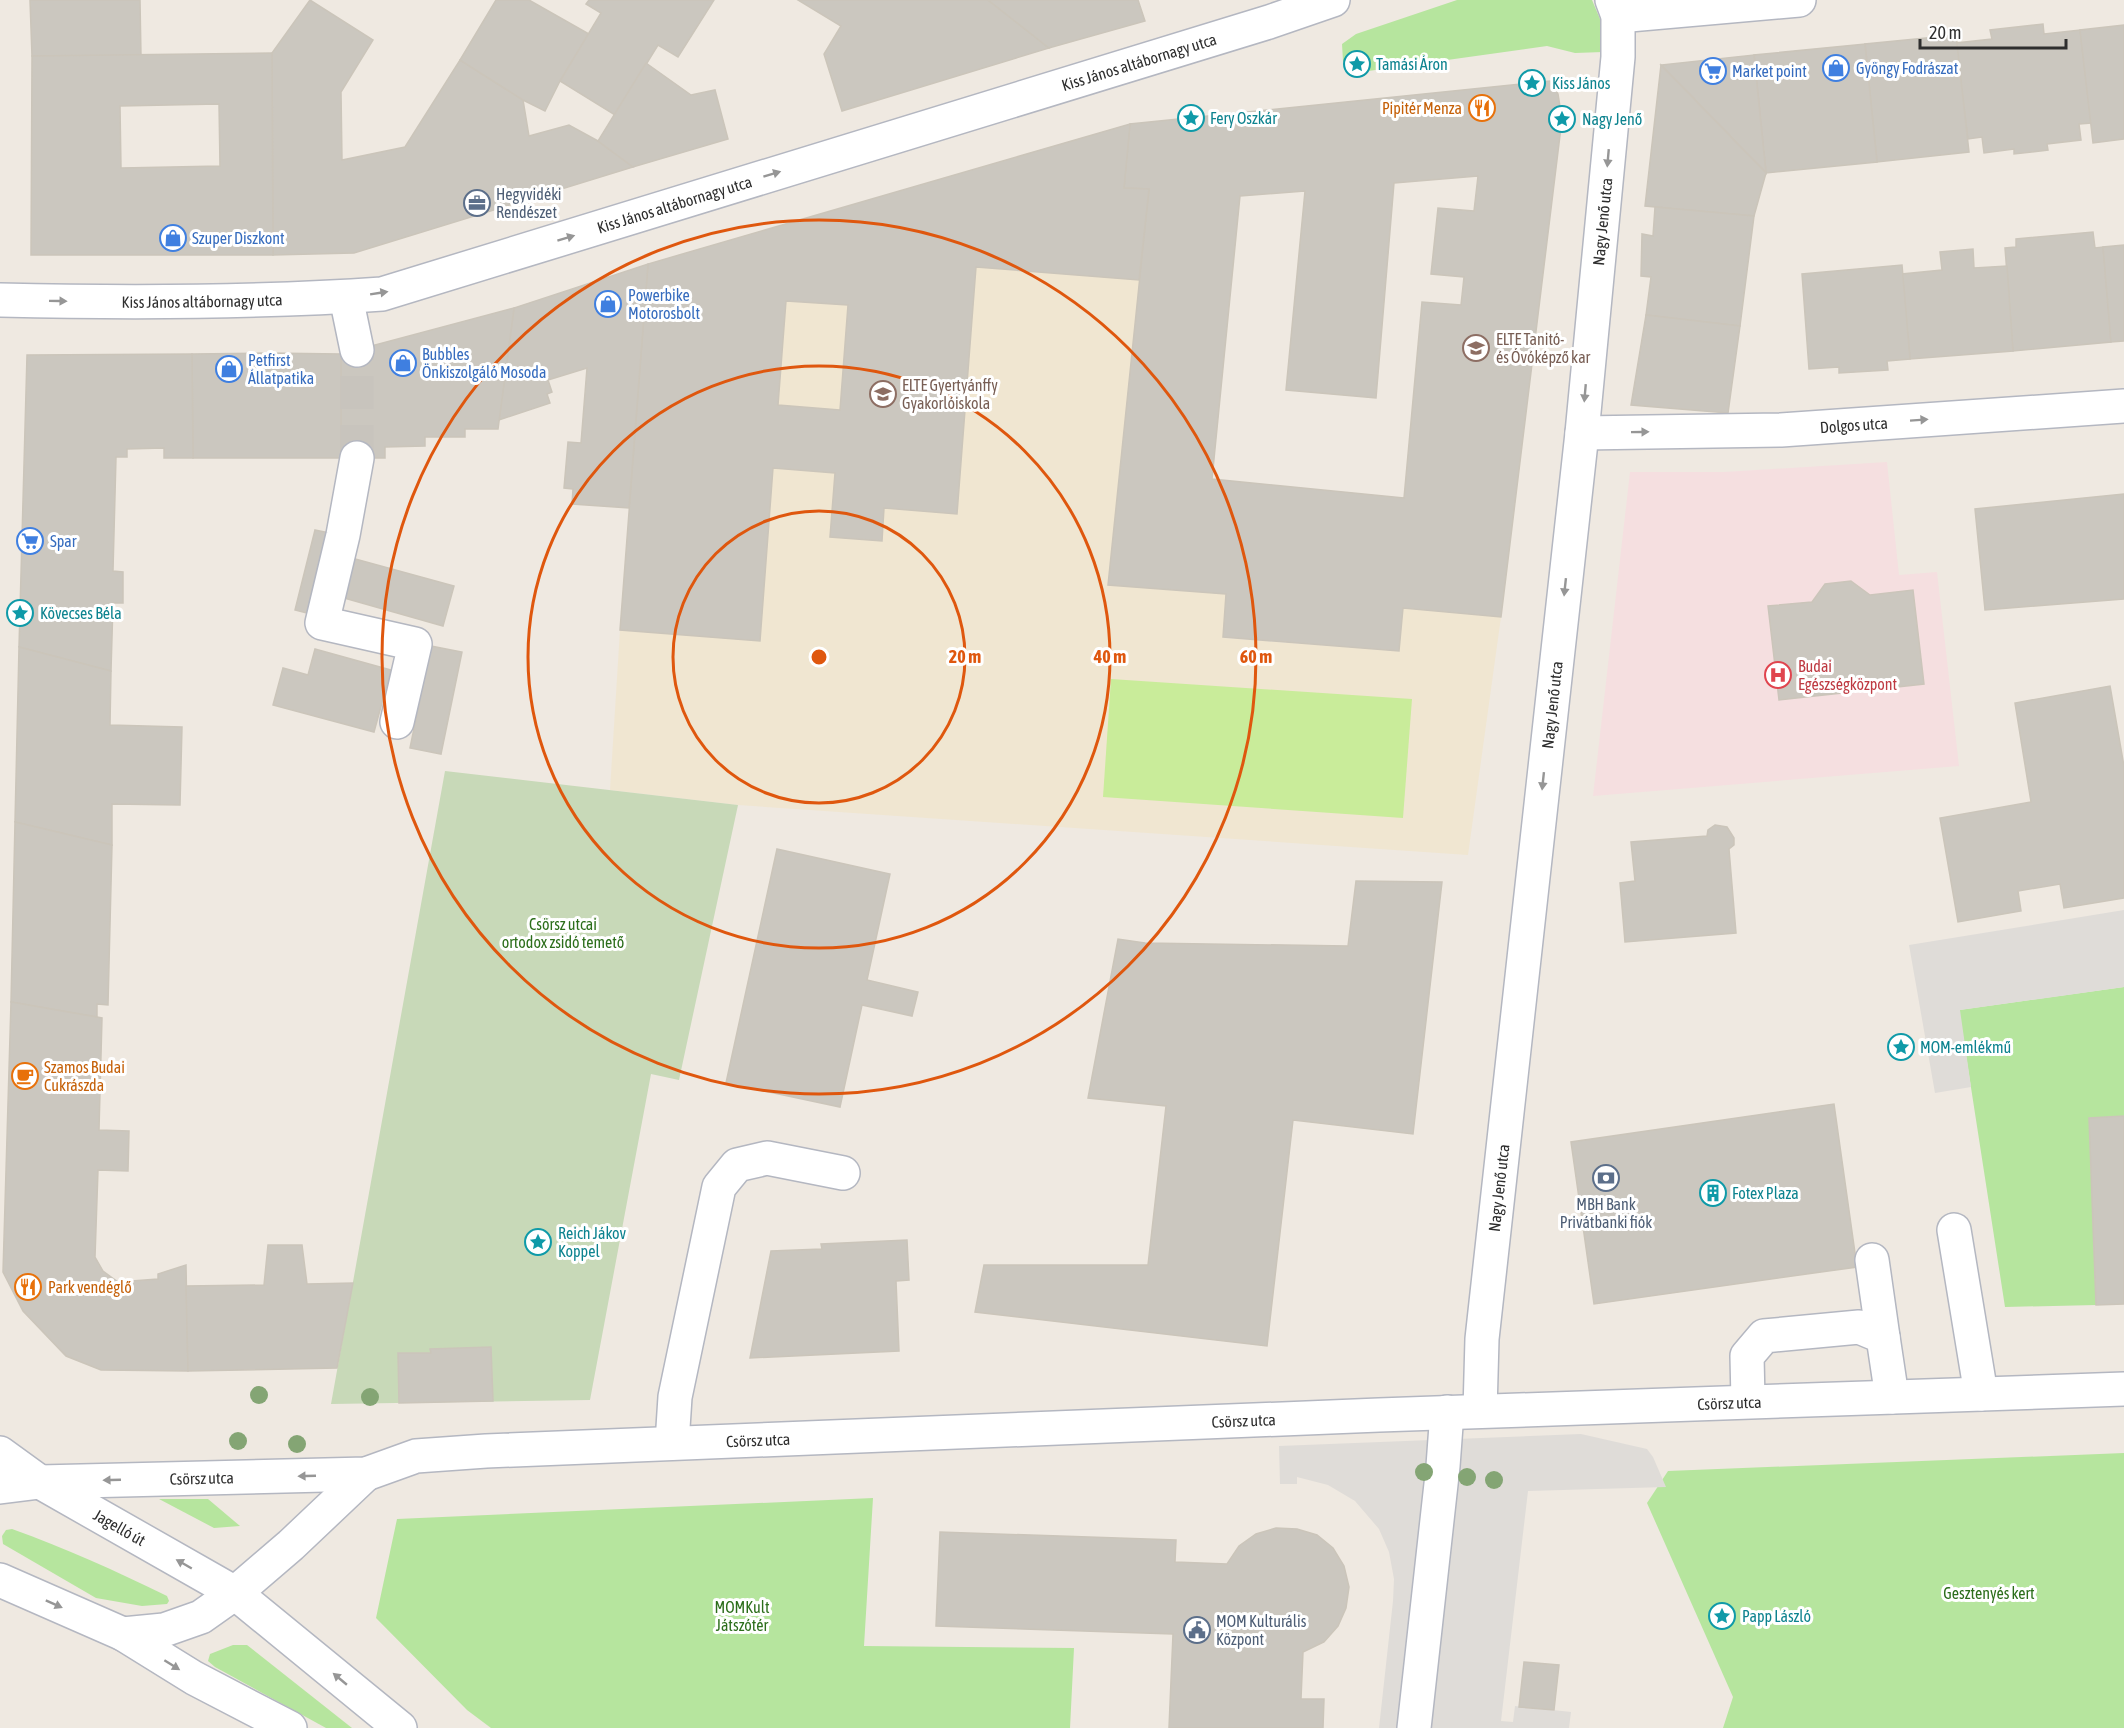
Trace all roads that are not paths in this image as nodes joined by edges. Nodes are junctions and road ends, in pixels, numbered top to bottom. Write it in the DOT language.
graph roads {
  1 [pos="1333,0"];
  2 [pos="1799,0"];
  3 [pos="1615,8"];
  4 [pos="346,297"];
  5 [pos="0,300"];
  6 [pos="357,350"];
  7 [pos="2124,406"];
  8 [pos="1582,433"];
  9 [pos="357,458"];
  10 [pos="397,722"];
  11 [pos="843,1173"];
  12 [pos="1953,1230"];
  13 [pos="1872,1260"];
  14 [pos="1883,1337"];
  15 [pos="2124,1389"];
  16 [pos="1981,1394"];
  17 [pos="1892,1397"];
  18 [pos="1748,1401"];
  19 [pos="1480,1411"];
  20 [pos="1447,1412"];
  21 [pos="672,1443"];
  22 [pos="0,1453"];
  23 [pos="366,1474"];
  24 [pos="40,1482"];
  25 [pos="0,1486"];
  26 [pos="0,1580"];
  27 [pos="235,1593"];
  28 [pos="123,1634"];
  29 [pos="290,1728"];
  30 [pos="400,1728"];
  31 [pos="1414,1728"];
  4 -- 1 [label="street, Kiss János altábornagy utca, one-way"];
  2 -- 3 [label="street"];
  3 -- 8 [label="street, Nagy Jenő utca, one-way"];
  5 -- 4 [label="street, Kiss János altábornagy utca, one-way"];
  4 -- 6 [label="street"];
  8 -- 7 [label="street, Dolgos utca, one-way"];
  8 -- 19 [label="street, Nagy Jenő utca, one-way"];
  9 -- 10 [label="street"];
  11 -- 21 [label="street"];
  12 -- 16 [label="street"];
  13 -- 14 [label="street"];
  14 -- 17 [label="street"];
  14 -- 18 [label="street"];
  15 -- 16 [label="street, Csörsz utca"];
  16 -- 17 [label="street, Csörsz utca"];
  17 -- 18 [label="street, Csörsz utca"];
  18 -- 19 [label="street, Csörsz utca"];
  19 -- 20 [label="street, Csörsz utca"];
  20 -- 21 [label="street, Csörsz utca"];
  20 -- 31 [label="street"];
  21 -- 23 [label="street, Csörsz utca"];
  22 -- 24 [label="street, Jagelló út"];
  23 -- 24 [label="street, Csörsz utca, one-way"];
  23 -- 27 [label="street, Csörsz utca"];
  24 -- 25 [label="street"];
  27 -- 24 [label="street, Jagelló út, one-way"];
  26 -- 28 [label="street, one-way"];
  27 -- 28 [label="street"];
  30 -- 27 [label="street, Jagelló út, one-way"];
  28 -- 29 [label="street, one-way"];
}
